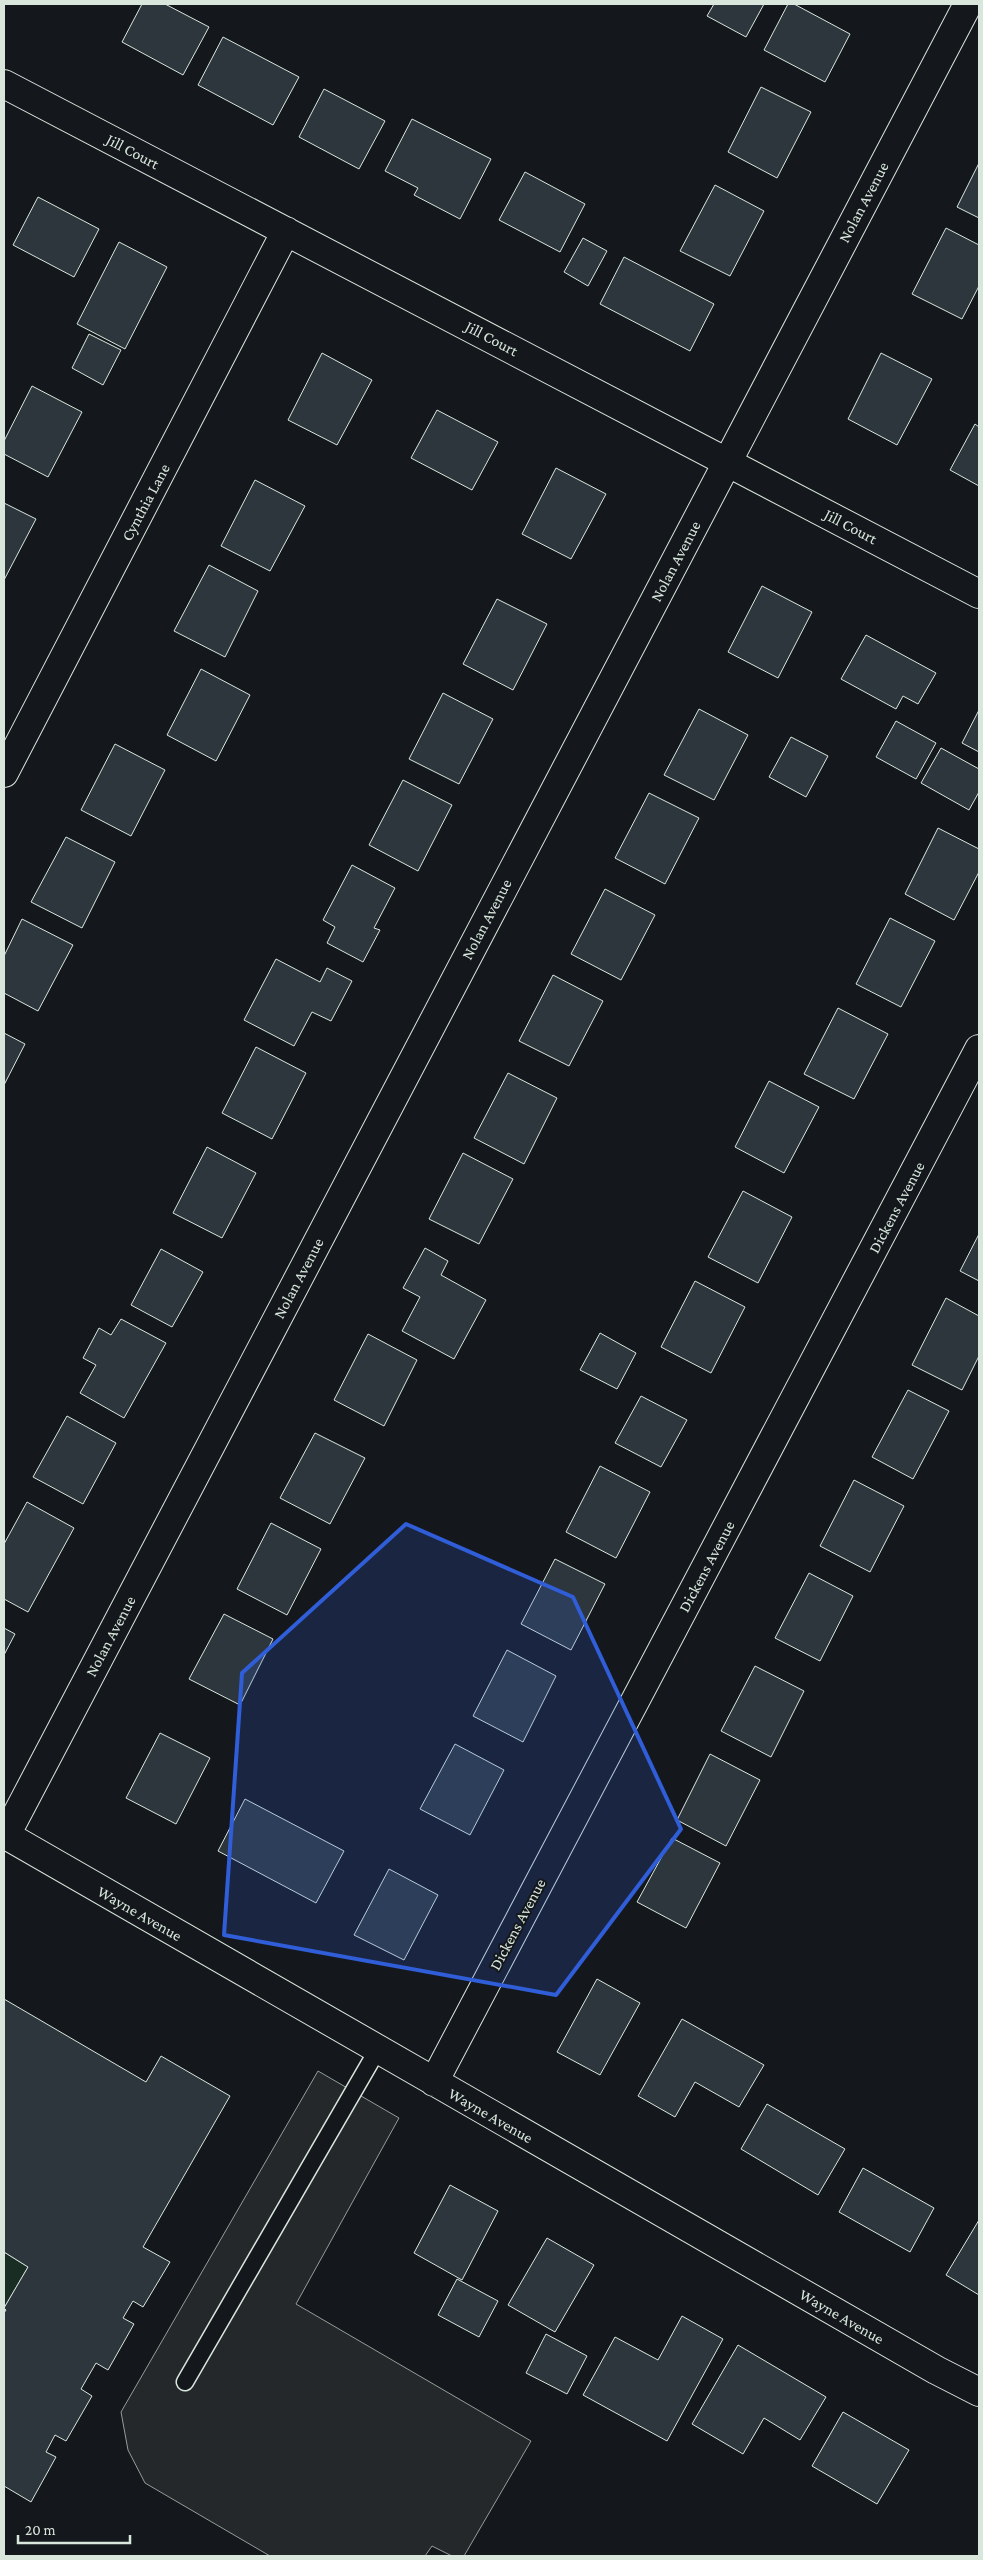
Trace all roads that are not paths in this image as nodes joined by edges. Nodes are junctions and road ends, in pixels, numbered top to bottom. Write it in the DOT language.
graph roads {
  1 [pos="965,5"];
  2 [pos="4,84"];
  3 [pos="286,231"];
  4 [pos="727,461"];
  5 [pos="979,594"];
  6 [pos="4,773"];
  7 [pos="979,1049"];
  8 [pos="5,1835"];
  9 [pos="378,2049"];
  10 [pos="434,2082"];
  11 [pos="185,2382"];
  12 [pos="979,2392"];
  1 -- 4 [label="street, Nolan Avenue"];
  2 -- 3 [label="street, Jill Court"];
  3 -- 4 [label="street, Jill Court"];
  3 -- 6 [label="street, Cynthia Lane"];
  4 -- 5 [label="street, Jill Court"];
  4 -- 8 [label="street, Nolan Avenue"];
  7 -- 10 [label="street, Dickens Avenue"];
  8 -- 9 [label="street, Wayne Avenue"];
  9 -- 10 [label="street, Wayne Avenue"];
  9 -- 11 [label="lane"];
  10 -- 12 [label="street, Wayne Avenue"];
}
